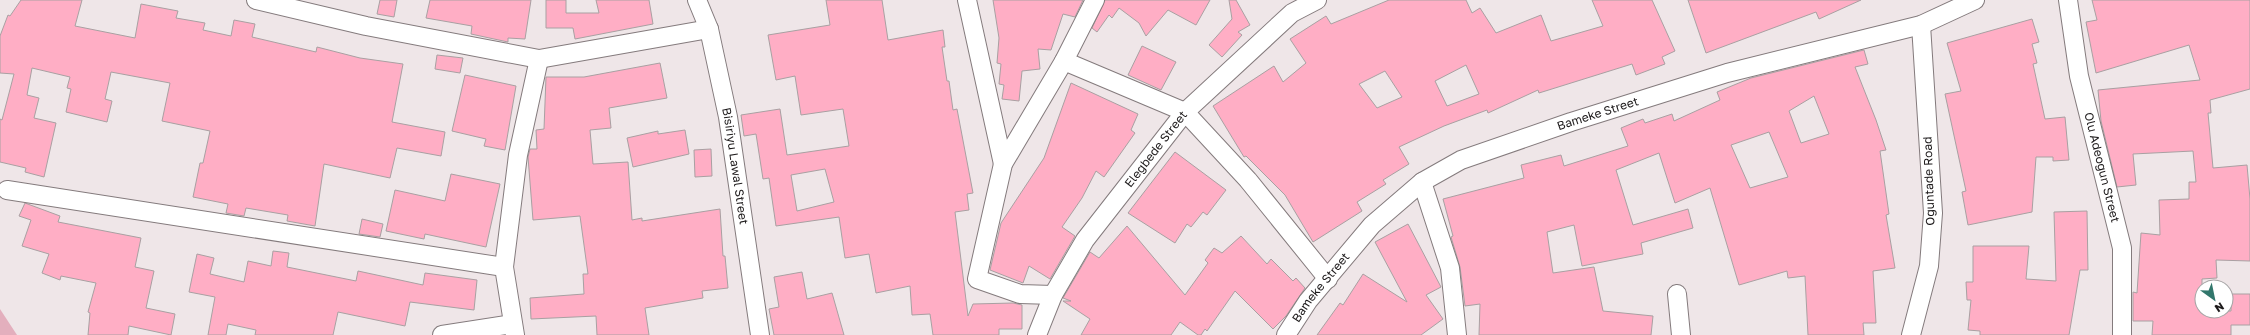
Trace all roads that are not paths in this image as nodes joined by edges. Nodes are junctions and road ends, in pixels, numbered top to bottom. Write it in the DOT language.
graph roads {
  1 [pos="256,0"];
  2 [pos="697,0"];
  3 [pos="968,0"];
  4 [pos="1095,0"];
  5 [pos="1317,0"];
  6 [pos="2068,0"];
  7 [pos="1965,2"];
  8 [pos="1921,25"];
  9 [pos="710,29"];
  10 [pos="539,59"];
  11 [pos="1064,61"];
  12 [pos="1185,112"];
  13 [pos="1002,164"];
  14 [pos="1422,182"];
  15 [pos="7,190"];
  16 [pos="504,268"];
  17 [pos="1328,279"];
  18 [pos="1677,294"];
  19 [pos="1053,295"];
  20 [pos="514,329"];
  21 [pos="1453,334"];
  22 [pos="442,335"];
  23 [pos="760,335"];
  24 [pos="1037,335"];
  25 [pos="1286,335"];
  26 [pos="1681,335"];
  27 [pos="1911,335"];
  28 [pos="2122,335"];
  1 -- 10 [label="street"];
  2 -- 9 [label="street, Bisiriyu Lawal Street"];
  3 -- 13 [label="street"];
  4 -- 11 [label="street"];
  5 -- 12 [label="street, Elegbede Street"];
  6 -- 28 [label="street, Olu Adeogun Street"];
  7 -- 8 [label="street, Bameke Street"];
  8 -- 14 [label="street, Bameke Street"];
  8 -- 27 [label="street, Oguntade Road"];
  9 -- 10 [label="street"];
  9 -- 23 [label="street, Bisiriyu Lawal Street"];
  10 -- 16 [label="street"];
  11 -- 12 [label="street"];
  11 -- 13 [label="street"];
  12 -- 17 [label="street"];
  12 -- 19 [label="street, Elegbede Street"];
  13 -- 19 [label="street"];
  14 -- 17 [label="street, Bameke Street"];
  14 -- 21 [label="street"];
  15 -- 16 [label="street"];
  16 -- 20 [label="street"];
  17 -- 25 [label="street, Bameke Street"];
  18 -- 26 [label="street"];
  19 -- 24 [label="street, Elegbede Street"];
  20 -- 22 [label="street"];
}
